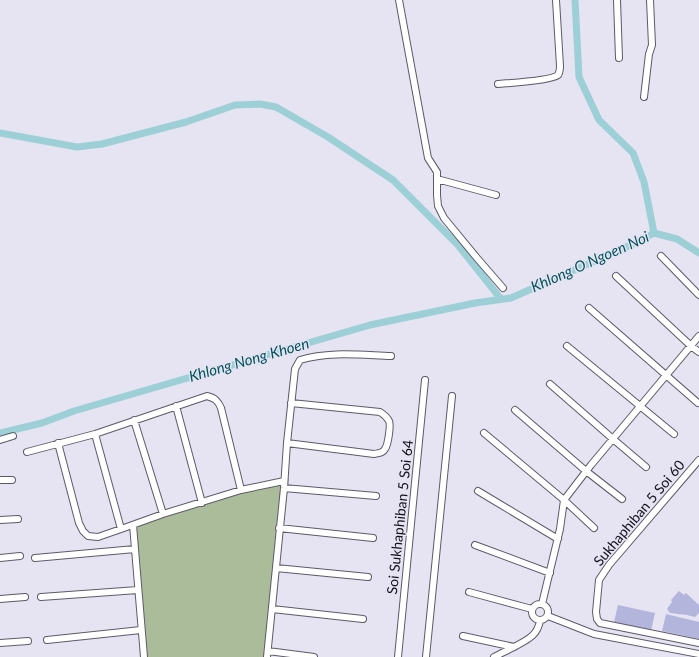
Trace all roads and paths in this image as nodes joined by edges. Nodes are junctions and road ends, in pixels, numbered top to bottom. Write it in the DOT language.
graph roads {
  1 [pos="399,0"];
  2 [pos="556,0"];
  3 [pos="617,0"];
  4 [pos="650,0"];
  5 [pos="619,58"];
  6 [pos="498,84"];
  7 [pos="644,97"];
  8 [pos="437,178"];
  9 [pos="496,195"];
  10 [pos="661,256"];
  11 [pos="616,276"];
  12 [pos="503,288"];
  13 [pos="699,295"];
  14 [pos="589,308"];
  15 [pos="699,336"];
  16 [pos="566,346"];
  17 [pos="691,346"];
  18 [pos="699,352"];
  19 [pos="391,356"];
  20 [pos="666,376"];
  21 [pos="425,380"];
  22 [pos="550,384"];
  23 [pos="452,396"];
  24 [pos="291,403"];
  25 [pos="698,403"];
  26 [pos="176,406"];
  27 [pos="640,406"];
  28 [pos="515,410"];
  29 [pos="134,420"];
  30 [pos="484,433"];
  31 [pos="95,434"];
  32 [pos="674,434"];
  33 [pos="13,436"];
  34 [pos="613,439"];
  35 [pos="0,440"];
  36 [pos="58,443"];
  37 [pos="287,443"];
  38 [pos="27,452"];
  39 [pos="699,460"];
  40 [pos="646,467"];
  41 [pos="586,471"];
  42 [pos="0,480"];
  43 [pos="12,480"];
  44 [pos="284,481"];
  45 [pos="284,488"];
  46 [pos="241,490"];
  47 [pos="478,491"];
  48 [pos="376,496"];
  49 [pos="622,498"];
  50 [pos="564,500"];
  51 [pos="202,503"];
  52 [pos="163,514"];
  53 [pos="18,519"];
  54 [pos="0,520"];
  55 [pos="133,525"];
  56 [pos="280,528"];
  57 [pos="594,528"];
  58 [pos="122,530"];
  59 [pos="373,538"];
  60 [pos="558,539"];
  61 [pos="475,545"];
  62 [pos="134,548"];
  63 [pos="20,556"];
  64 [pos="0,558"];
  65 [pos="35,558"];
  66 [pos="276,568"];
  67 [pos="550,573"];
  68 [pos="368,577"];
  69 [pos="138,590"];
  70 [pos="469,592"];
  71 [pos="24,597"];
  72 [pos="41,597"];
  73 [pos="0,599"];
  74 [pos="542,604"];
  75 [pos="532,608"];
  76 [pos="272,609"];
  77 [pos="548,616"];
  78 [pos="363,619"];
  79 [pos="540,621"];
  80 [pos="141,630"];
  81 [pos="463,636"];
  82 [pos="47,640"];
  83 [pos="28,641"];
  84 [pos="0,643"];
  85 [pos="699,643"];
  86 [pos="514,647"];
  87 [pos="267,654"];
  88 [pos="699,654"];
  89 [pos="144,657"];
  90 [pos="314,657"];
  91 [pos="398,657"];
  92 [pos="426,657"];
  93 [pos="494,657"];
  1 -- 8 [label="street"];
  2 -- 6 [label="street"];
  3 -- 5 [label="street"];
  4 -- 7 [label="street"];
  8 -- 9 [label="street"];
  8 -- 12 [label="street"];
  10 -- 13 [label="street"];
  11 -- 17 [label="street"];
  14 -- 20 [label="street"];
  15 -- 17 [label="street"];
  16 -- 27 [label="street"];
  17 -- 18 [label="street"];
  17 -- 20 [label="street"];
  19 -- 24 [label="street"];
  20 -- 25 [label="street"];
  20 -- 27 [label="street"];
  21 -- 91 [label="street, Soi Sukhaphiban 5 Soi 64"];
  22 -- 34 [label="street"];
  23 -- 92 [label="street"];
  24 -- 37 [label="street"];
  24 -- 37 [label="street"];
  26 -- 29 [label="street"];
  26 -- 46 [label="street"];
  26 -- 51 [label="street"];
  27 -- 32 [label="street"];
  27 -- 34 [label="street"];
  28 -- 41 [label="street"];
  29 -- 31 [label="street"];
  29 -- 52 [label="street"];
  30 -- 50 [label="street"];
  31 -- 36 [label="street"];
  31 -- 58 [label="street"];
  33 -- 35 [label="street"];
  34 -- 40 [label="street"];
  34 -- 41 [label="street"];
  36 -- 38 [label="street"];
  36 -- 58 [label="street"];
  37 -- 44 [label="street"];
  39 -- 85 [label="street, Sukhaphiban 5 Soi 60"];
  41 -- 49 [label="street"];
  41 -- 50 [label="street"];
  42 -- 43 [label="street"];
  44 -- 45 [label="street"];
  44 -- 46 [label="street"];
  45 -- 48 [label="street"];
  45 -- 56 [label="street"];
  46 -- 51 [label="street"];
  47 -- 60 [label="street"];
  50 -- 57 [label="street"];
  50 -- 60 [label="street"];
  51 -- 52 [label="street"];
  52 -- 55 [label="street"];
  53 -- 54 [label="street"];
  55 -- 58 [label="street"];
  55 -- 62 [label="street"];
  56 -- 59 [label="street"];
  56 -- 66 [label="street"];
  60 -- 67 [label="street"];
  61 -- 67 [label="street"];
  62 -- 65 [label="street"];
  62 -- 69 [label="street"];
  63 -- 64 [label="street"];
  66 -- 68 [label="street"];
  66 -- 76 [label="street"];
  67 -- 74 [label="street"];
  69 -- 72 [label="street"];
  69 -- 80 [label="street"];
  70 -- 75 [label="street"];
  71 -- 73 [label="street"];
  74 -- 75 [label="street"];
  74 -- 77 [label="street"];
  75 -- 79 [label="street"];
  76 -- 78 [label="street"];
  76 -- 87 [label="street"];
  77 -- 79 [label="street"];
  77 -- 88 [label="street"];
  79 -- 86 [label="street"];
  80 -- 82 [label="street"];
  80 -- 89 [label="street"];
  81 -- 86 [label="street"];
  83 -- 84 [label="street"];
  86 -- 93 [label="street"];
  87 -- 90 [label="street"];
}
